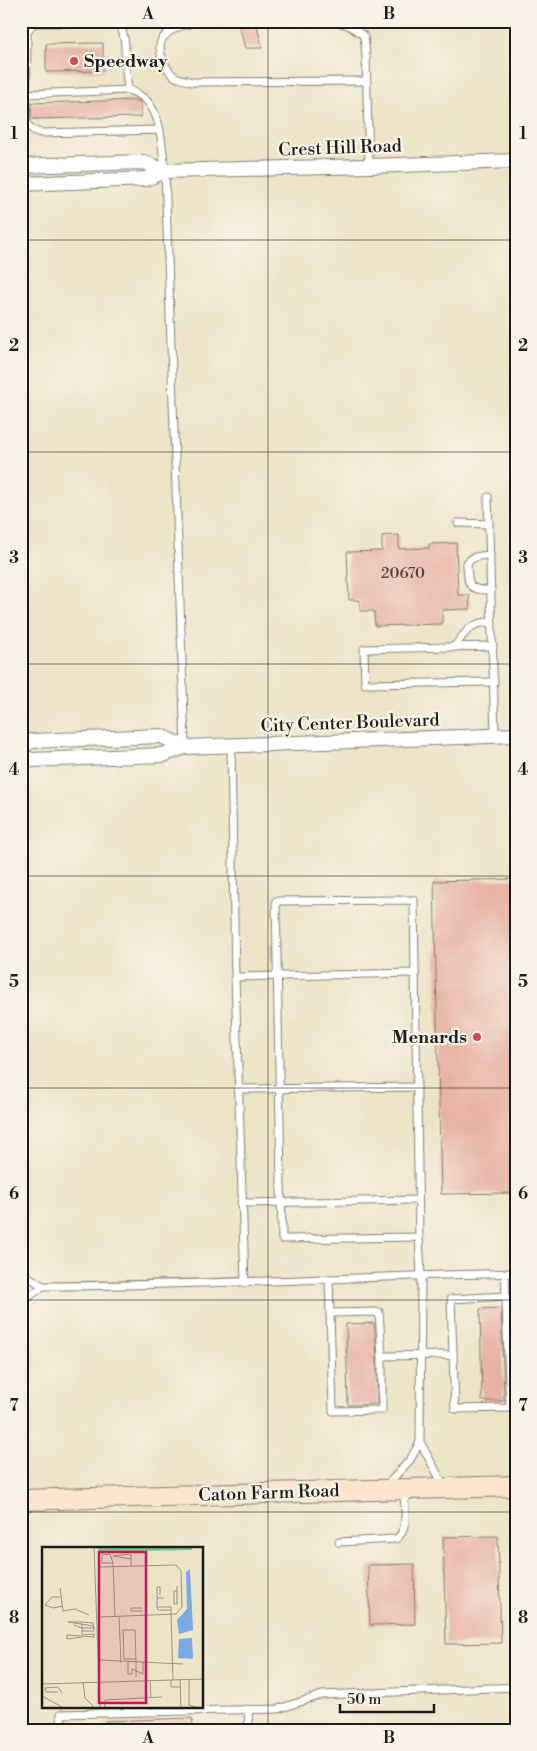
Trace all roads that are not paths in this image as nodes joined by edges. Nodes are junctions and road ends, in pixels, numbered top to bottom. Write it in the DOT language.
graph roads {
  1 [pos="202,21"];
  2 [pos="335,21"];
  3 [pos="367,81"];
  4 [pos="129,90"];
  5 [pos="27,94"];
  6 [pos="160,130"];
  7 [pos="516,161"];
  8 [pos="21,166"];
  9 [pos="369,166"];
  10 [pos="164,171"];
  11 [pos="21,184"];
  12 [pos="488,497"];
  13 [pos="458,523"];
  14 [pos="489,524"];
  15 [pos="490,555"];
  16 [pos="491,590"];
  17 [pos="492,622"];
  18 [pos="493,646"];
  19 [pos="454,647"];
  20 [pos="494,682"];
  21 [pos="516,735"];
  22 [pos="495,736"];
  23 [pos="231,746"];
  24 [pos="21,747"];
  25 [pos="185,747"];
  26 [pos="21,755"];
  27 [pos="415,973"];
  28 [pos="277,976"];
  29 [pos="235,977"];
  30 [pos="417,1087"];
  31 [pos="238,1089"];
  32 [pos="279,1089"];
  33 [pos="418,1200"];
  34 [pos="281,1202"];
  35 [pos="241,1203"];
  36 [pos="419,1237"];
  37 [pos="21,1272"];
  38 [pos="505,1273"];
  39 [pos="516,1273"];
  40 [pos="421,1275"];
  41 [pos="329,1279"];
  42 [pos="245,1283"];
  43 [pos="43,1286"];
  44 [pos="506,1296"];
  45 [pos="21,1303"];
  46 [pos="330,1313"];
  47 [pos="453,1355"];
  48 [pos="382,1356"];
  49 [pos="420,1356"];
  50 [pos="420,1442"];
  51 [pos="516,1486"];
  52 [pos="446,1488"];
  53 [pos="384,1490"];
  54 [pos="404,1490"];
  55 [pos="21,1500"];
  56 [pos="339,1542"];
  57 [pos="516,1687"];
  58 [pos="248,1709"];
  59 [pos="62,1730"];
  60 [pos="249,1730"];
  1 -- 3 [label="lane"];
  2 -- 3 [label="lane"];
  3 -- 9 [label="lane"];
  4 -- 5 [label="lane"];
  4 -- 5 [label="lane"];
  4 -- 6 [label="lane"];
  5 -- 6 [label="lane"];
  6 -- 10 [label="lane"];
  7 -- 9 [label="street, Crest Hill Road"];
  8 -- 10 [label="street, Crest Hill Road"];
  9 -- 10 [label="street, Crest Hill Road"];
  10 -- 11 [label="street, Crest Hill Road"];
  10 -- 25 [label="lane"];
  12 -- 14 [label="lane"];
  13 -- 14 [label="lane"];
  14 -- 15 [label="lane"];
  15 -- 16 [label="lane"];
  15 -- 16 [label="lane"];
  16 -- 17 [label="lane"];
  17 -- 18 [label="lane"];
  17 -- 19 [label="lane"];
  18 -- 19 [label="lane"];
  18 -- 20 [label="lane"];
  19 -- 20 [label="lane"];
  20 -- 22 [label="lane"];
  21 -- 22 [label="street, City Center Boulevard"];
  22 -- 23 [label="street, City Center Boulevard"];
  23 -- 25 [label="street, City Center Boulevard"];
  23 -- 29 [label="lane"];
  24 -- 25 [label="street, City Center Boulevard"];
  25 -- 26 [label="street, City Center Boulevard"];
  27 -- 28 [label="lane"];
  27 -- 28 [label="lane"];
  27 -- 30 [label="lane"];
  28 -- 29 [label="lane"];
  28 -- 32 [label="lane"];
  29 -- 31 [label="lane"];
  30 -- 32 [label="lane"];
  30 -- 33 [label="lane"];
  31 -- 32 [label="lane"];
  31 -- 35 [label="lane"];
  32 -- 34 [label="lane"];
  33 -- 34 [label="lane"];
  33 -- 36 [label="lane"];
  34 -- 35 [label="lane"];
  34 -- 36 [label="lane"];
  35 -- 42 [label="lane"];
  36 -- 40 [label="lane"];
  37 -- 43 [label="lane"];
  38 -- 39 [label="lane"];
  38 -- 40 [label="lane"];
  38 -- 44 [label="lane"];
  40 -- 41 [label="lane"];
  40 -- 49 [label="lane"];
  41 -- 42 [label="lane"];
  41 -- 46 [label="lane"];
  42 -- 43 [label="lane"];
  43 -- 45 [label="lane"];
  44 -- 47 [label="lane"];
  44 -- 47 [label="lane"];
  46 -- 48 [label="lane"];
  46 -- 48 [label="lane"];
  47 -- 49 [label="lane"];
  48 -- 49 [label="lane"];
  49 -- 50 [label="lane"];
  50 -- 52 [label="lane"];
  50 -- 53 [label="lane"];
  51 -- 52 [label="street, Caton Farm Road"];
  52 -- 54 [label="street, Caton Farm Road"];
  53 -- 54 [label="street, Caton Farm Road"];
  53 -- 55 [label="street, Caton Farm Road"];
  54 -- 56 [label="lane"];
  57 -- 58 [label="lane"];
  58 -- 59 [label="lane"];
  58 -- 60 [label="lane"];
}
